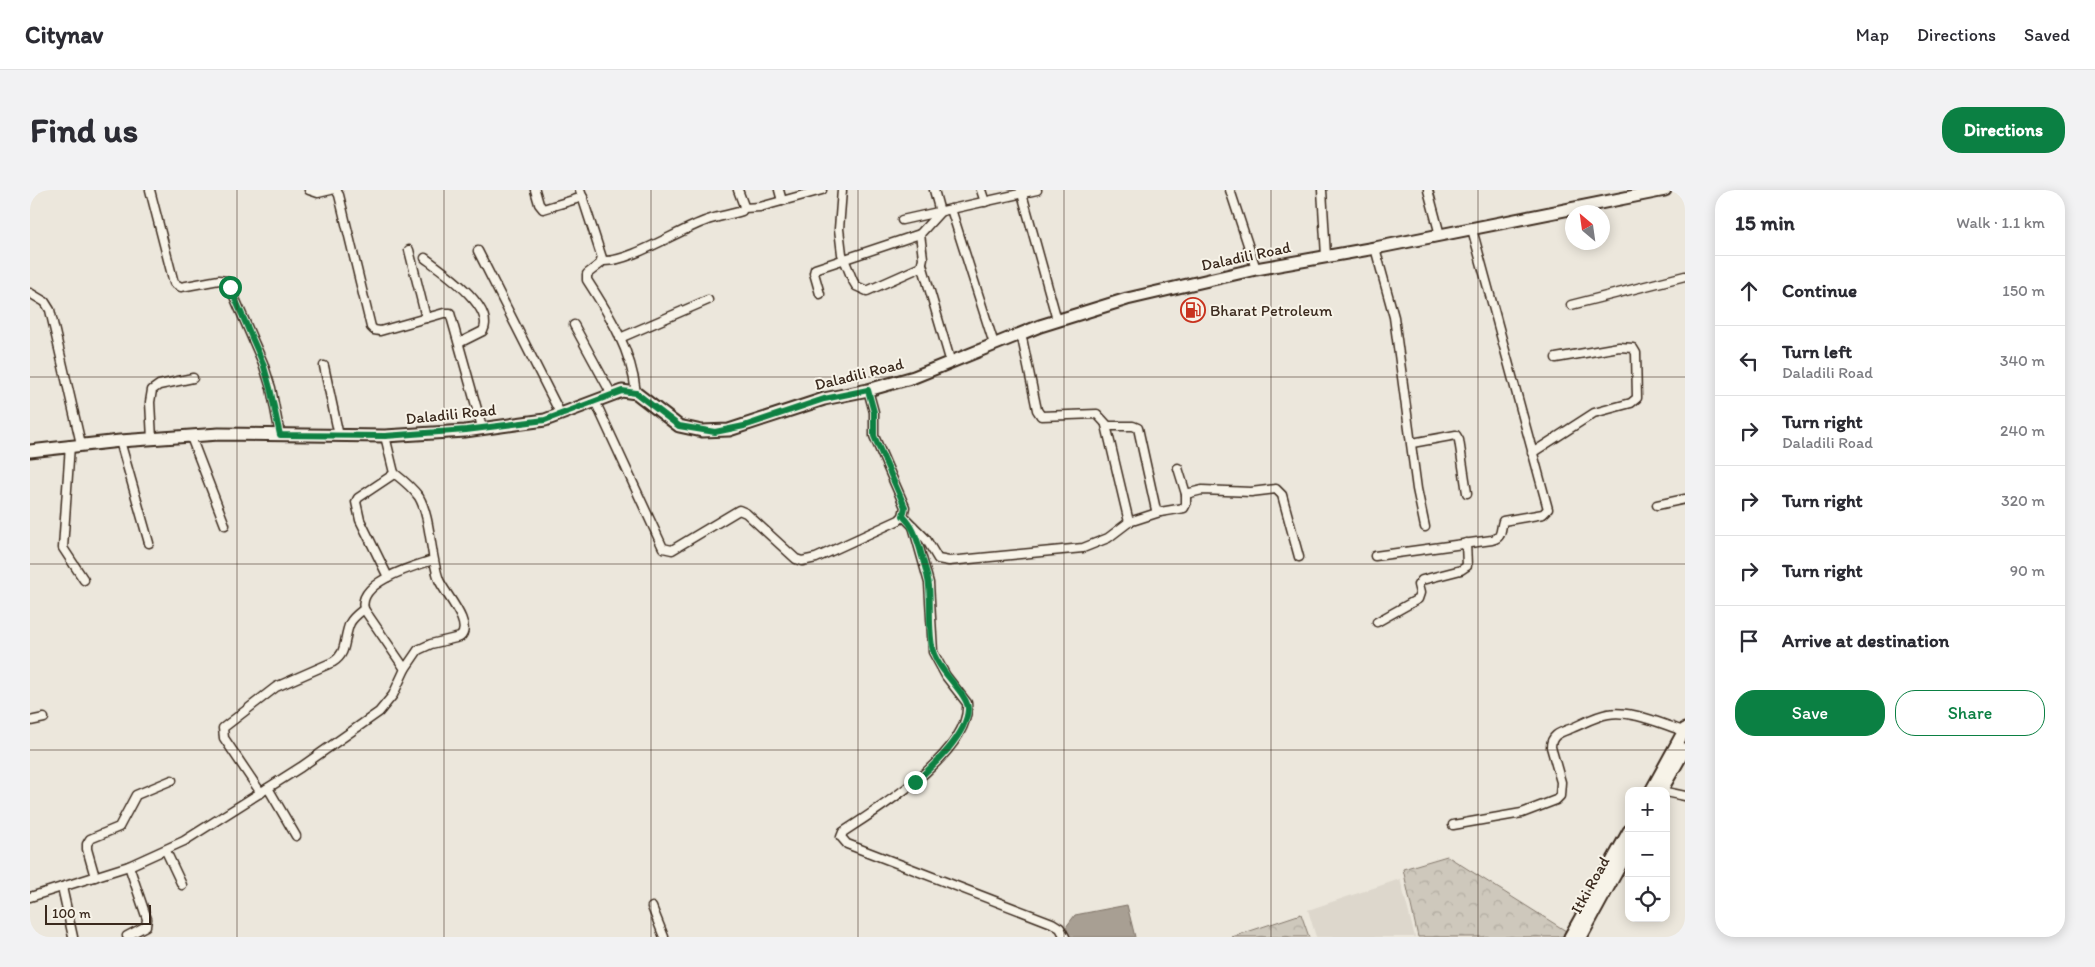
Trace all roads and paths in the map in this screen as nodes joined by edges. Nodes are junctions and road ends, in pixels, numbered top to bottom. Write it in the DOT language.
graph roads {
  1 [pos="150,190"];
  2 [pos="309,190"];
  3 [pos="331,190"];
  4 [pos="336,190"];
  5 [pos="534,190"];
  6 [pos="738,190"];
  7 [pos="779,190"];
  8 [pos="822,190"];
  9 [pos="842,190"];
  10 [pos="934,190"];
  11 [pos="981,190"];
  12 [pos="1037,190"];
  13 [pos="1230,190"];
  14 [pos="1322,190"];
  15 [pos="1428,190"];
  16 [pos="1665,190"];
  17 [pos="1021,192"];
  18 [pos="582,194"];
  19 [pos="782,201"];
  20 [pos="985,202"];
  21 [pos="744,208"];
  22 [pos="951,209"];
  23 [pos="940,212"];
  24 [pos="902,220"];
  25 [pos="1472,229"];
  26 [pos="920,234"];
  27 [pos="1440,235"];
  28 [pos="1375,248"];
  29 [pos="409,250"];
  30 [pos="478,251"];
  31 [pos="1326,256"];
  32 [pos="425,258"];
  33 [pos="843,258"];
  34 [pos="602,261"];
  35 [pos="922,264"];
  36 [pos="1256,269"];
  37 [pos="1685,276"];
  38 [pos="30,293"];
  39 [pos="820,294"];
  40 [pos="708,300"];
  41 [pos="1571,305"];
  42 [pos="426,318"];
  43 [pos="1057,320"];
  44 [pos="574,325"];
  45 [pos="1021,333"];
  46 [pos="620,338"];
  47 [pos="458,343"];
  48 [pos="994,344"];
  49 [pos="1556,358"];
  50 [pos="951,363"];
  51 [pos="324,366"];
  52 [pos="193,378"];
  53 [pos="868,390"];
  54 [pos="636,393"];
  55 [pos="612,395"];
  56 [pos="595,401"];
  57 [pos="561,415"];
  58 [pos="1106,425"];
  59 [pos="482,427"];
  60 [pos="280,435"];
  61 [pos="339,436"];
  62 [pos="385,436"];
  63 [pos="191,437"];
  64 [pos="152,439"];
  65 [pos="120,441"];
  66 [pos="1412,443"];
  67 [pos="76,445"];
  68 [pos="30,451"];
  69 [pos="1532,453"];
  70 [pos="1178,468"];
  71 [pos="394,472"];
  72 [pos="1467,493"];
  73 [pos="1186,494"];
  74 [pos="1685,499"];
  75 [pos="1657,505"];
  76 [pos="1160,512"];
  77 [pos="903,516"];
  78 [pos="1129,522"];
  79 [pos="225,525"];
  80 [pos="913,526"];
  81 [pos="1424,526"];
  82 [pos="149,543"];
  83 [pos="1466,543"];
  84 [pos="1375,556"];
  85 [pos="1299,557"];
  86 [pos="433,560"];
  87 [pos="388,577"];
  88 [pos="84,580"];
  89 [pos="364,609"];
  90 [pos="1377,622"];
  91 [pos="405,669"];
  92 [pos="44,718"];
  93 [pos="30,721"];
  94 [pos="1684,730"];
  95 [pos="1685,749"];
  96 [pos="172,780"];
  97 [pos="1653,787"];
  98 [pos="1663,787"];
  99 [pos="265,790"];
  100 [pos="1670,793"];
  101 [pos="1685,796"];
  102 [pos="1453,826"];
  103 [pos="1628,832"];
  104 [pos="296,836"];
  105 [pos="166,851"];
  106 [pos="1625,856"];
  107 [pos="129,866"];
  108 [pos="95,877"];
  109 [pos="182,885"];
  110 [pos="62,887"];
  111 [pos="30,897"];
  112 [pos="652,907"];
  113 [pos="127,936"];
  114 [pos="73,937"];
  115 [pos="664,937"];
  116 [pos="1065,937"];
  117 [pos="1570,937"];
  118 [pos="1581,937"];
  1 -- 60 [label="street"];
  2 -- 3 [label="street"];
  4 -- 42 [label="street"];
  5 -- 18 [label="street"];
  6 -- 21 [label="street"];
  7 -- 19 [label="street"];
  8 -- 19 [label="street"];
  9 -- 33 [label="street"];
  10 -- 23 [label="street"];
  11 -- 20 [label="street"];
  12 -- 17 [label="street"];
  13 -- 36 [label="street"];
  14 -- 31 [label="street"];
  15 -- 27 [label="street"];
  16 -- 25 [label="main road, Daladili Road"];
  17 -- 20 [label="street"];
  17 -- 43 [label="street"];
  18 -- 34 [label="street"];
  19 -- 21 [label="street"];
  20 -- 22 [label="street"];
  21 -- 34 [label="street"];
  22 -- 23 [label="street"];
  22 -- 48 [label="street"];
  23 -- 24 [label="street"];
  23 -- 26 [label="street"];
  25 -- 27 [label="main road, Daladili Road"];
  25 -- 69 [label="street"];
  26 -- 33 [label="street"];
  26 -- 35 [label="street"];
  27 -- 28 [label="main road, Daladili Road"];
  28 -- 31 [label="main road, Daladili Road"];
  28 -- 66 [label="street"];
  29 -- 42 [label="street"];
  30 -- 57 [label="street"];
  31 -- 36 [label="main road, Daladili Road"];
  32 -- 47 [label="street"];
  33 -- 35 [label="street"];
  33 -- 39 [label="street"];
  34 -- 46 [label="street"];
  35 -- 50 [label="street"];
  36 -- 43 [label="main road, Daladili Road"];
  37 -- 41 [label="street"];
  38 -- 67 [label="street"];
  40 -- 46 [label="street"];
  42 -- 47 [label="street"];
  43 -- 45 [label="main road, Daladili Road"];
  44 -- 55 [label="street"];
  45 -- 48 [label="main road, Daladili Road"];
  45 -- 58 [label="street"];
  46 -- 54 [label="street"];
  47 -- 59 [label="street"];
  48 -- 50 [label="main road, Daladili Road"];
  49 -- 69 [label="street"];
  50 -- 53 [label="main road, Daladili Road"];
  51 -- 61 [label="street"];
  52 -- 64 [label="street"];
  53 -- 54 [label="main road, Daladili Road"];
  53 -- 77 [label="street"];
  54 -- 55 [label="main road, Daladili Road"];
  55 -- 56 [label="main road, Daladili Road"];
  56 -- 57 [label="main road, Daladili Road"];
  56 -- 77 [label="street"];
  57 -- 59 [label="main road, Daladili Road"];
  58 -- 76 [label="street"];
  58 -- 78 [label="street"];
  59 -- 62 [label="main road, Daladili Road"];
  60 -- 61 [label="main road, Daladili Road"];
  60 -- 63 [label="main road, Daladili Road"];
  61 -- 62 [label="main road, Daladili Road"];
  62 -- 71 [label="street"];
  63 -- 64 [label="main road, Daladili Road"];
  63 -- 79 [label="street"];
  64 -- 65 [label="main road, Daladili Road"];
  65 -- 67 [label="main road, Daladili Road"];
  65 -- 82 [label="street"];
  66 -- 72 [label="street"];
  66 -- 81 [label="street"];
  67 -- 68 [label="main road, Daladili Road"];
  67 -- 88 [label="street"];
  69 -- 83 [label="street"];
  70 -- 73 [label="street"];
  71 -- 86 [label="street"];
  71 -- 87 [label="street"];
  73 -- 76 [label="street"];
  73 -- 85 [label="street"];
  74 -- 75 [label="street"];
  76 -- 78 [label="street"];
  77 -- 80 [label="street"];
  78 -- 80 [label="street"];
  80 -- 116 [label="street"];
  83 -- 84 [label="street"];
  83 -- 90 [label="street"];
  86 -- 87 [label="street"];
  86 -- 91 [label="street"];
  87 -- 89 [label="street"];
  89 -- 91 [label="street"];
  89 -- 99 [label="street"];
  91 -- 99 [label="street"];
  92 -- 93 [label="street"];
  94 -- 97 [label="main road"];
  94 -- 102 [label="street"];
  95 -- 98 [label="main road"];
  96 -- 108 [label="street"];
  99 -- 104 [label="street"];
  99 -- 105 [label="street"];
  100 -- 101 [label="street"];
  103 -- 117 [label="main road"];
  105 -- 107 [label="street"];
  105 -- 109 [label="street"];
  106 -- 118 [label="main road, Itki Road"];
  107 -- 108 [label="street"];
  107 -- 113 [label="street"];
  108 -- 110 [label="street"];
  110 -- 111 [label="street"];
  110 -- 114 [label="street"];
  112 -- 115 [label="street"];
}
